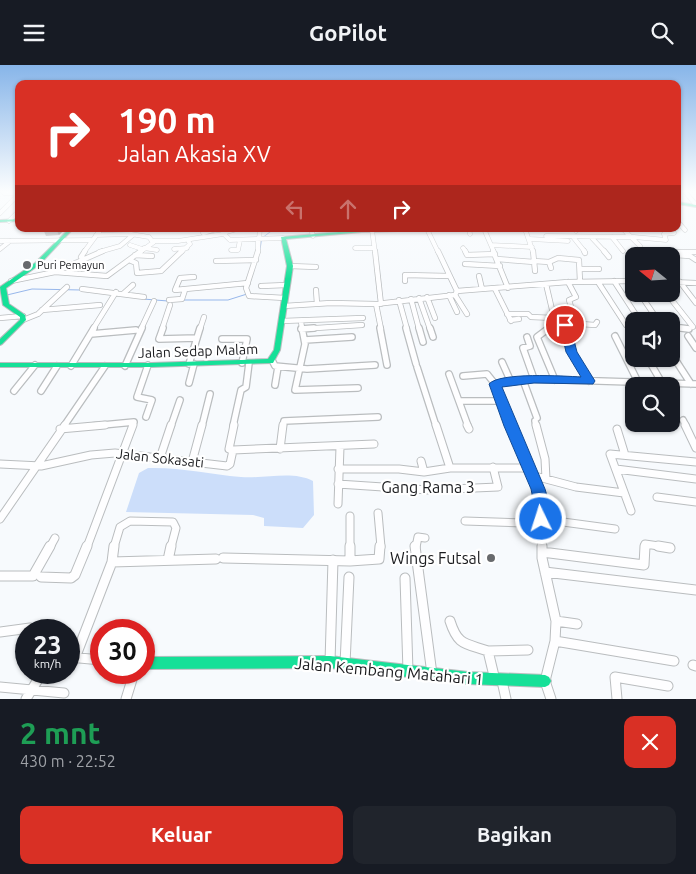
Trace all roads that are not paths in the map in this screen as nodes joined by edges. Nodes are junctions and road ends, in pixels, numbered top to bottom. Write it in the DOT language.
graph roads {
  1 [pos="0,221"];
  2 [pos="9,221"];
  3 [pos="13,221"];
  4 [pos="681,225"];
  5 [pos="685,230"];
  6 [pos="67,232"];
  7 [pos="98,232"];
  8 [pos="205,232"];
  9 [pos="220,232"];
  10 [pos="224,232"];
  11 [pos="260,232"];
  12 [pos="312,232"];
  13 [pos="372,232"];
  14 [pos="428,232"];
  15 [pos="485,232"];
  16 [pos="526,232"];
  17 [pos="627,232"];
  18 [pos="673,232"];
  19 [pos="599,233"];
  20 [pos="96,235"];
  21 [pos="133,235"];
  22 [pos="546,236"];
  23 [pos="573,237"];
  24 [pos="612,237"];
  25 [pos="632,237"];
  26 [pos="284,238"];
  27 [pos="592,238"];
  28 [pos="604,238"];
  29 [pos="260,239"];
  30 [pos="530,239"];
  31 [pos="11,240"];
  32 [pos="91,240"];
  33 [pos="187,240"];
  34 [pos="240,240"];
  35 [pos="0,241"];
  36 [pos="59,241"];
  37 [pos="568,241"];
  38 [pos="154,242"];
  39 [pos="130,245"];
  40 [pos="491,245"];
  41 [pos="640,246"];
  42 [pos="532,247"];
  43 [pos="144,248"];
  44 [pos="187,248"];
  45 [pos="463,248"];
  46 [pos="0,249"];
  47 [pos="174,249"];
  48 [pos="355,249"];
  49 [pos="373,249"];
  50 [pos="157,250"];
  51 [pos="231,251"];
  52 [pos="623,251"];
  53 [pos="696,252"];
  54 [pos="585,253"];
  55 [pos="135,255"];
  56 [pos="152,256"];
  57 [pos="682,256"];
  58 [pos="496,257"];
  59 [pos="609,257"];
  60 [pos="84,259"];
  61 [pos="129,260"];
  62 [pos="256,260"];
  63 [pos="696,260"];
  64 [pos="216,261"];
  65 [pos="534,261"];
  66 [pos="549,262"];
  67 [pos="465,264"];
  68 [pos="290,266"];
  69 [pos="500,266"];
  70 [pos="316,267"];
  71 [pos="551,268"];
  72 [pos="581,269"];
  73 [pos="599,269"];
  74 [pos="534,271"];
  75 [pos="55,272"];
  76 [pos="448,276"];
  77 [pos="479,276"];
  78 [pos="194,277"];
  79 [pos="405,281"];
  80 [pos="614,281"];
  81 [pos="580,282"];
  82 [pos="598,282"];
  83 [pos="625,282"];
  84 [pos="680,282"];
  85 [pos="248,283"];
  86 [pos="568,283"];
  87 [pos="696,283"];
  88 [pos="5,284"];
  89 [pos="133,285"];
  90 [pos="287,285"];
  91 [pos="546,285"];
  92 [pos="261,286"];
  93 [pos="66,288"];
  94 [pos="508,288"];
  95 [pos="82,289"];
  96 [pos="482,289"];
  97 [pos="495,289"];
  98 [pos="185,290"];
  99 [pos="316,290"];
  100 [pos="115,293"];
  101 [pos="123,293"];
  102 [pos="456,293"];
  103 [pos="449,295"];
  104 [pos="144,297"];
  105 [pos="427,297"];
  106 [pos="401,298"];
  107 [pos="419,298"];
  108 [pos="411,299"];
  109 [pos="154,301"];
  110 [pos="284,302"];
  111 [pos="696,303"];
  112 [pos="317,304"];
  113 [pos="378,304"];
  114 [pos="100,305"];
  115 [pos="42,310"];
  116 [pos="458,312"];
  117 [pos="634,312"];
  118 [pos="680,312"];
  119 [pos="467,314"];
  120 [pos="507,314"];
  121 [pos="204,317"];
  122 [pos="435,317"];
  123 [pos="539,317"];
  124 [pos="0,318"];
  125 [pos="23,318"];
  126 [pos="362,318"];
  127 [pos="519,319"];
  128 [pos="282,321"];
  129 [pos="301,321"];
  130 [pos="597,322"];
  131 [pos="625,323"];
  132 [pos="576,324"];
  133 [pos="362,325"];
  134 [pos="680,327"];
  135 [pos="548,328"];
  136 [pos="301,329"];
  137 [pos="542,329"];
  138 [pos="136,330"];
  139 [pos="91,333"];
  140 [pos="614,336"];
  141 [pos="688,336"];
  142 [pos="352,337"];
  143 [pos="433,337"];
  144 [pos="527,337"];
  145 [pos="197,338"];
  146 [pos="222,339"];
  147 [pos="305,340"];
  148 [pos="423,342"];
  149 [pos="0,343"];
  150 [pos="696,348"];
  151 [pos="272,359"];
  152 [pos="502,362"];
  153 [pos="245,363"];
  154 [pos="191,364"];
  155 [pos="0,365"];
  156 [pos="35,365"];
  157 [pos="148,365"];
  158 [pos="375,365"];
  159 [pos="387,365"];
  160 [pos="57,366"];
  161 [pos="72,366"];
  162 [pos="105,366"];
  163 [pos="125,366"];
  164 [pos="680,366"];
  165 [pos="278,367"];
  166 [pos="300,368"];
  167 [pos="449,374"];
  168 [pos="463,376"];
  169 [pos="635,377"];
  170 [pos="534,379"];
  171 [pos="523,380"];
  172 [pos="555,380"];
  173 [pos="589,381"];
  174 [pos="510,382"];
  175 [pos="625,382"];
  176 [pos="188,383"];
  177 [pos="495,384"];
  178 [pos="680,384"];
  179 [pos="693,384"];
  180 [pos="275,385"];
  181 [pos="358,388"];
  182 [pos="14,391"];
  183 [pos="41,391"];
  184 [pos="210,394"];
  185 [pos="180,400"];
  186 [pos="460,401"];
  187 [pos="502,401"];
  188 [pos="146,417"];
  189 [pos="378,417"];
  190 [pos="683,420"];
  191 [pos="60,429"];
  192 [pos="469,429"];
  193 [pos="617,429"];
  194 [pos="374,445"];
  195 [pos="340,447"];
  196 [pos="696,448"];
  197 [pos="280,449"];
  198 [pos="233,450"];
  199 [pos="120,453"];
  200 [pos="626,455"];
  201 [pos="160,458"];
  202 [pos="421,461"];
  203 [pos="192,462"];
  204 [pos="696,462"];
  205 [pos="0,464"];
  206 [pos="35,466"];
  207 [pos="493,467"];
  208 [pos="450,468"];
  209 [pos="338,469"];
  210 [pos="616,469"];
  211 [pos="424,472"];
  212 [pos="530,472"];
  213 [pos="546,479"];
  214 [pos="696,479"];
  215 [pos="338,484"];
  216 [pos="624,493"];
  217 [pos="657,497"];
  218 [pos="696,502"];
  219 [pos="338,504"];
  220 [pos="631,511"];
  221 [pos="378,513"];
  222 [pos="350,516"];
  223 [pos="0,519"];
  224 [pos="541,519"];
  225 [pos="465,521"];
  226 [pos="615,529"];
  227 [pos="425,537"];
  228 [pos="55,538"];
  229 [pos="670,547"];
  230 [pos="542,552"];
  231 [pos="168,560"];
  232 [pos="334,560"];
  233 [pos="350,561"];
  234 [pos="112,562"];
  235 [pos="544,572"];
  236 [pos="0,577"];
  237 [pos="41,577"];
  238 [pos="349,577"];
  239 [pos="406,579"];
  240 [pos="696,591"];
  241 [pos="450,621"];
  242 [pos="556,621"];
  243 [pos="577,624"];
  244 [pos="15,630"];
  245 [pos="0,632"];
  246 [pos="80,639"];
  247 [pos="555,641"];
  248 [pos="528,650"];
  249 [pos="488,651"];
  250 [pos="674,661"];
  251 [pos="330,662"];
  252 [pos="155,663"];
  253 [pos="345,664"];
  254 [pos="408,671"];
  255 [pos="432,674"];
  256 [pos="499,680"];
  257 [pos="544,681"];
  258 [pos="34,684"];
  259 [pos="131,684"];
  260 [pos="668,686"];
  261 [pos="0,687"];
  262 [pos="30,689"];
  263 [pos="64,693"];
  264 [pos="26,699"];
  265 [pos="126,699"];
  266 [pos="506,699"];
  267 [pos="551,699"];
  268 [pos="617,699"];
  1 -- 2 [label="street"];
  2 -- 3 [label="street"];
  4 -- 5 [label="street"];
  6 -- 36 [label="street"];
  7 -- 20 [label="street"];
  8 -- 33 [label="street"];
  9 -- 33 [label="street"];
  10 -- 34 [label="street"];
  11 -- 29 [label="street"];
  12 -- 26 [label="street"];
  13 -- 49 [label="street"];
  14 -- 76 [label="street"];
  15 -- 40 [label="street"];
  16 -- 30 [label="street"];
  17 -- 25 [label="street"];
  18 -- 25 [label="street"];
  19 -- 28 [label="street"];
  20 -- 21 [label="street"];
  20 -- 32 [label="street"];
  21 -- 38 [label="street"];
  21 -- 60 [label="street"];
  22 -- 23 [label="street"];
  23 -- 27 [label="street"];
  23 -- 54 [label="street"];
  24 -- 25 [label="street"];
  24 -- 28 [label="street"];
  24 -- 52 [label="street"];
  25 -- 41 [label="street"];
  26 -- 29 [label="street"];
  26 -- 68 [label="street, Jalan Sedap Malam"];
  27 -- 28 [label="street"];
  27 -- 59 [label="street"];
  29 -- 34 [label="street"];
  29 -- 62 [label="street"];
  30 -- 37 [label="street"];
  30 -- 42 [label="street"];
  31 -- 35 [label="street"];
  31 -- 36 [label="street"];
  31 -- 46 [label="street"];
  32 -- 36 [label="street"];
  32 -- 60 [label="street"];
  33 -- 38 [label="street"];
  33 -- 44 [label="street"];
  34 -- 51 [label="street"];
  36 -- 88 [label="street"];
  38 -- 43 [label="street"];
  39 -- 43 [label="street"];
  40 -- 42 [label="street"];
  40 -- 58 [label="street"];
  42 -- 65 [label="street"];
  43 -- 50 [label="street"];
  43 -- 55 [label="street"];
  44 -- 47 [label="street"];
  44 -- 61 [label="street"];
  45 -- 58 [label="street"];
  48 -- 49 [label="street"];
  49 -- 113 [label="street"];
  53 -- 57 [label="street"];
  55 -- 56 [label="street"];
  55 -- 61 [label="street"];
  57 -- 63 [label="street"];
  58 -- 65 [label="street"];
  58 -- 69 [label="street"];
  60 -- 75 [label="street"];
  61 -- 75 [label="street"];
  62 -- 64 [label="street"];
  62 -- 85 [label="street"];
  65 -- 66 [label="street"];
  65 -- 74 [label="street"];
  66 -- 71 [label="street"];
  66 -- 72 [label="street"];
  67 -- 69 [label="street"];
  68 -- 70 [label="street"];
  68 -- 90 [label="street, Jalan Sedap Malam"];
  69 -- 94 [label="street"];
  72 -- 73 [label="street"];
  72 -- 81 [label="street"];
  75 -- 88 [label="street"];
  76 -- 79 [label="street"];
  76 -- 102 [label="street"];
  77 -- 96 [label="street"];
  78 -- 98 [label="street"];
  80 -- 82 [label="street"];
  80 -- 83 [label="street"];
  80 -- 117 [label="street"];
  81 -- 82 [label="street"];
  81 -- 86 [label="street"];
  82 -- 131 [label="street"];
  84 -- 87 [label="street"];
  84 -- 111 [label="street"];
  85 -- 98 [label="street"];
  85 -- 110 [label="street"];
  86 -- 91 [label="street"];
  86 -- 132 [label="street"];
  88 -- 125 [label="street"];
  89 -- 101 [label="street"];
  90 -- 92 [label="street"];
  90 -- 110 [label="street, Jalan Sedap Malam"];
  91 -- 94 [label="street"];
  91 -- 123 [label="street"];
  93 -- 115 [label="street"];
  94 -- 97 [label="street"];
  95 -- 100 [label="street"];
  96 -- 97 [label="street"];
  96 -- 102 [label="street"];
  97 -- 120 [label="street"];
  98 -- 145 [label="street"];
  99 -- 112 [label="street"];
  100 -- 101 [label="street"];
  100 -- 139 [label="street"];
  101 -- 104 [label="street"];
  102 -- 103 [label="street"];
  102 -- 119 [label="street"];
  103 -- 105 [label="street"];
  103 -- 116 [label="street"];
  105 -- 107 [label="street"];
  105 -- 122 [label="street"];
  106 -- 108 [label="street"];
  106 -- 113 [label="street"];
  106 -- 208 [label="street"];
  107 -- 108 [label="street"];
  107 -- 143 [label="street"];
  108 -- 148 [label="street"];
  109 -- 163 [label="street"];
  110 -- 112 [label="street"];
  110 -- 128 [label="street, Jalan Sedap Malam"];
  112 -- 113 [label="street"];
  113 -- 159 [label="street"];
  114 -- 115 [label="street"];
  115 -- 125 [label="street"];
  118 -- 134 [label="street"];
  120 -- 123 [label="street"];
  120 -- 127 [label="street"];
  121 -- 145 [label="street"];
  123 -- 137 [label="street"];
  124 -- 125 [label="street"];
  125 -- 149 [label="street"];
  126 -- 129 [label="street"];
  128 -- 129 [label="street"];
  128 -- 151 [label="street, Jalan Sedap Malam"];
  129 -- 136 [label="street"];
  130 -- 132 [label="street"];
  132 -- 173 [label="street"];
  133 -- 136 [label="street"];
  135 -- 172 [label="street"];
  136 -- 147 [label="street"];
  138 -- 139 [label="street"];
  139 -- 161 [label="street"];
  140 -- 169 [label="street"];
  141 -- 150 [label="street"];
  142 -- 147 [label="street"];
  144 -- 170 [label="street"];
  145 -- 154 [label="street"];
  146 -- 153 [label="street"];
  147 -- 166 [label="street"];
  151 -- 153 [label="street, Jalan Sedap Malam"];
  151 -- 165 [label="street"];
  152 -- 174 [label="street"];
  153 -- 154 [label="street, Jalan Sedap Malam"];
  153 -- 198 [label="street"];
  154 -- 157 [label="street, Jalan Sedap Malam"];
  154 -- 176 [label="street"];
  155 -- 156 [label="street, Jalan Sedap Malam"];
  156 -- 160 [label="street, Jalan Sedap Malam"];
  156 -- 182 [label="street"];
  157 -- 163 [label="street, Jalan Sedap Malam"];
  157 -- 188 [label="street"];
  158 -- 166 [label="street"];
  160 -- 161 [label="street, Jalan Sedap Malam"];
  160 -- 183 [label="street"];
  161 -- 162 [label="street, Jalan Sedap Malam"];
  162 -- 163 [label="street, Jalan Sedap Malam"];
  162 -- 191 [label="street"];
  164 -- 179 [label="street"];
  165 -- 166 [label="street"];
  165 -- 180 [label="street"];
  166 -- 181 [label="street"];
  167 -- 186 [label="street"];
  168 -- 177 [label="street"];
  170 -- 171 [label="street"];
  170 -- 172 [label="street"];
  171 -- 174 [label="street"];
  171 -- 213 [label="street"];
  172 -- 173 [label="street"];
  173 -- 175 [label="street"];
  174 -- 177 [label="street"];
  177 -- 187 [label="street"];
  178 -- 179 [label="street"];
  184 -- 203 [label="street"];
  185 -- 201 [label="street"];
  186 -- 187 [label="street"];
  186 -- 192 [label="street"];
  187 -- 212 [label="street"];
  189 -- 197 [label="street"];
  190 -- 196 [label="street"];
  191 -- 199 [label="street"];
  191 -- 206 [label="street"];
  193 -- 200 [label="street"];
  194 -- 195 [label="street"];
  195 -- 197 [label="street"];
  195 -- 209 [label="street"];
  197 -- 198 [label="street"];
  198 -- 203 [label="street, Jalan Sokasati"];
  199 -- 201 [label="street, Jalan Sokasati"];
  199 -- 206 [label="street, Jalan Sokasati"];
  199 -- 237 [label="street"];
  200 -- 204 [label="street"];
  200 -- 210 [label="street"];
  201 -- 203 [label="street, Jalan Sokasati"];
  202 -- 211 [label="street"];
  205 -- 206 [label="street, Jalan Sokasati"];
  206 -- 223 [label="street"];
  207 -- 208 [label="street, Gang Rama 3"];
  207 -- 212 [label="street, Gang Rama 3"];
  207 -- 215 [label="street, Gang Rama 3"];
  208 -- 211 [label="street, Gang Rama 3"];
  209 -- 211 [label="street, Gang Rama 3"];
  209 -- 215 [label="street"];
  210 -- 214 [label="street"];
  210 -- 216 [label="street"];
  212 -- 213 [label="street, Gang Rama 3"];
  212 -- 224 [label="street"];
  213 -- 216 [label="street, Gang Rama 3"];
  215 -- 219 [label="street"];
  216 -- 220 [label="street"];
  217 -- 218 [label="street"];
  221 -- 233 [label="street"];
  222 -- 233 [label="street"];
  224 -- 225 [label="street"];
  224 -- 226 [label="street"];
  224 -- 230 [label="street"];
  227 -- 255 [label="street"];
  228 -- 236 [label="street"];
  229 -- 230 [label="street"];
  230 -- 235 [label="street"];
  231 -- 232 [label="street"];
  231 -- 234 [label="street"];
  231 -- 234 [label="street"];
  232 -- 233 [label="street"];
  232 -- 251 [label="street"];
  234 -- 246 [label="street"];
  235 -- 240 [label="street"];
  235 -- 242 [label="street"];
  238 -- 253 [label="street"];
  239 -- 254 [label="street"];
  241 -- 249 [label="street"];
  242 -- 243 [label="street"];
  242 -- 247 [label="street"];
  244 -- 245 [label="street"];
  247 -- 250 [label="street"];
  247 -- 257 [label="street"];
  248 -- 249 [label="street"];
  249 -- 256 [label="street"];
  251 -- 252 [label="street, Jalan Kembang Matahari 1"];
  251 -- 253 [label="street, Jalan Kembang Matahari 1"];
  253 -- 254 [label="street, Jalan Kembang Matahari 1"];
  254 -- 255 [label="street, Jalan Kembang Matahari 1"];
  255 -- 256 [label="street, Jalan Kembang Matahari 1"];
  256 -- 257 [label="street, Jalan Kembang Matahari 1"];
  256 -- 266 [label="street"];
  257 -- 267 [label="street"];
  258 -- 262 [label="street"];
  259 -- 265 [label="street"];
  260 -- 268 [label="street"];
  261 -- 262 [label="street"];
  262 -- 263 [label="street"];
  262 -- 264 [label="street"];
}
